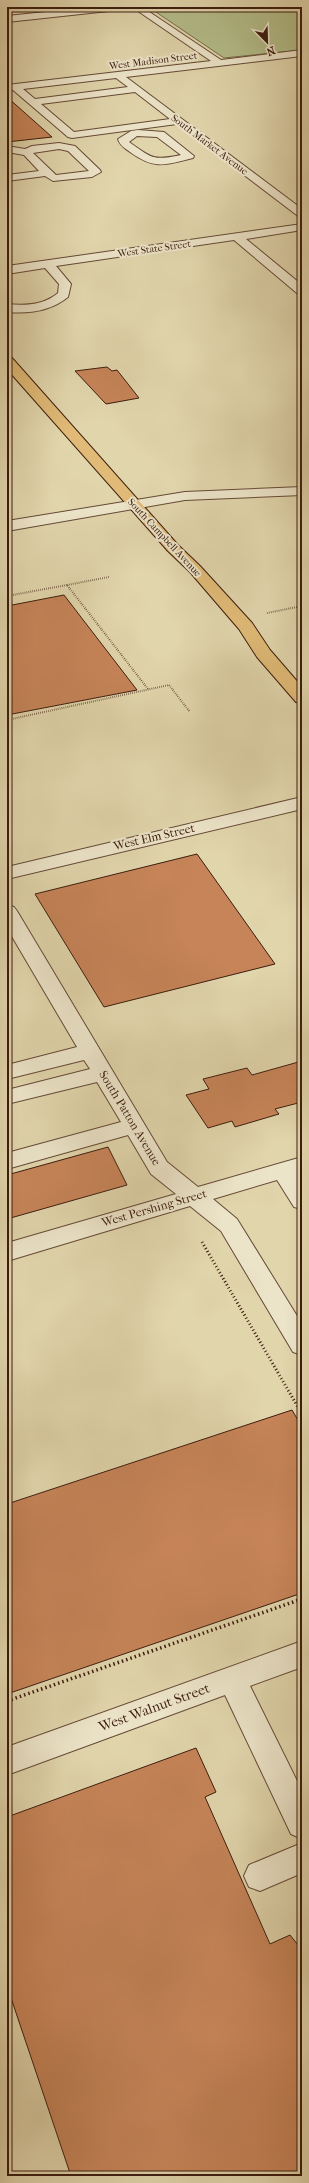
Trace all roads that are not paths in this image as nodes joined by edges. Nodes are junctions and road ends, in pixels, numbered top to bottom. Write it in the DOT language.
graph roads {
  1 [pos="118,7"];
  2 [pos="136,7"];
  3 [pos="7,19"];
  4 [pos="302,53"];
  5 [pos="220,63"];
  6 [pos="118,75"];
  7 [pos="11,88"];
  8 [pos="137,89"];
  9 [pos="33,102"];
  10 [pos="180,122"];
  11 [pos="132,130"];
  12 [pos="72,135"];
  13 [pos="66,146"];
  14 [pos="7,149"];
  15 [pos="220,152"];
  16 [pos="27,153"];
  17 [pos="189,156"];
  18 [pos="46,173"];
  19 [pos="7,178"];
  20 [pos="302,214"];
  21 [pos="302,227"];
  22 [pos="236,236"];
  23 [pos="48,264"];
  24 [pos="7,270"];
  25 [pos="302,291"];
  26 [pos="7,308"];
  27 [pos="7,361"];
  28 [pos="302,491"];
  29 [pos="134,503"];
  30 [pos="7,526"];
  31 [pos="302,698"];
  32 [pos="302,803"];
  33 [pos="7,873"];
  34 [pos="7,911"];
  35 [pos="90,1051"];
  36 [pos="7,1072"];
  37 [pos="102,1073"];
  38 [pos="7,1097"];
  39 [pos="134,1126"];
  40 [pos="7,1162"];
  41 [pos="293,1168"];
  42 [pos="194,1197"];
  43 [pos="302,1201"];
  44 [pos="7,1252"];
  45 [pos="302,1345"];
  46 [pos="302,1654"];
  47 [pos="232,1679"];
  48 [pos="7,1761"];
  49 [pos="302,1824"];
  50 [pos="302,1858"];
  51 [pos="260,1876"];
  1 -- 3 [label="street"];
  2 -- 5 [label="street"];
  4 -- 5 [label="street, West Madison Street"];
  5 -- 6 [label="street, West Madison Street"];
  6 -- 7 [label="street, West Madison Street"];
  6 -- 8 [label="street, South Market Avenue"];
  7 -- 9 [label="street"];
  8 -- 9 [label="street"];
  8 -- 10 [label="street, South Market Avenue"];
  9 -- 12 [label="street"];
  10 -- 11 [label="street"];
  10 -- 15 [label="street, South Market Avenue"];
  11 -- 12 [label="street"];
  11 -- 17 [label="street"];
  11 -- 17 [label="street"];
  12 -- 13 [label="street"];
  13 -- 16 [label="street"];
  13 -- 18 [label="street"];
  14 -- 16 [label="street"];
  15 -- 17 [label="street"];
  15 -- 20 [label="street, South Market Avenue"];
  16 -- 18 [label="street"];
  18 -- 19 [label="street"];
  21 -- 22 [label="street, West State Street"];
  22 -- 23 [label="street, West State Street"];
  22 -- 25 [label="street"];
  23 -- 24 [label="street, West State Street"];
  23 -- 26 [label="street"];
  27 -- 29 [label="main road, South Campbell Avenue"];
  28 -- 29 [label="street"];
  29 -- 30 [label="street"];
  29 -- 31 [label="main road, South Campbell Avenue"];
  32 -- 33 [label="street, West Elm Street"];
  34 -- 35 [label="street, South Patton Avenue"];
  35 -- 36 [label="street"];
  35 -- 37 [label="street, South Patton Avenue"];
  37 -- 38 [label="street"];
  37 -- 39 [label="street, South Patton Avenue"];
  39 -- 40 [label="street"];
  39 -- 42 [label="street, South Patton Avenue"];
  41 -- 42 [label="street, West Pershing Street"];
  41 -- 43 [label="street"];
  42 -- 44 [label="street, West Pershing Street"];
  42 -- 45 [label="street, South Patton Avenue"];
  46 -- 47 [label="street, West Walnut Street"];
  47 -- 48 [label="street, West Walnut Street"];
  47 -- 49 [label="street"];
  50 -- 51 [label="street"];
}
